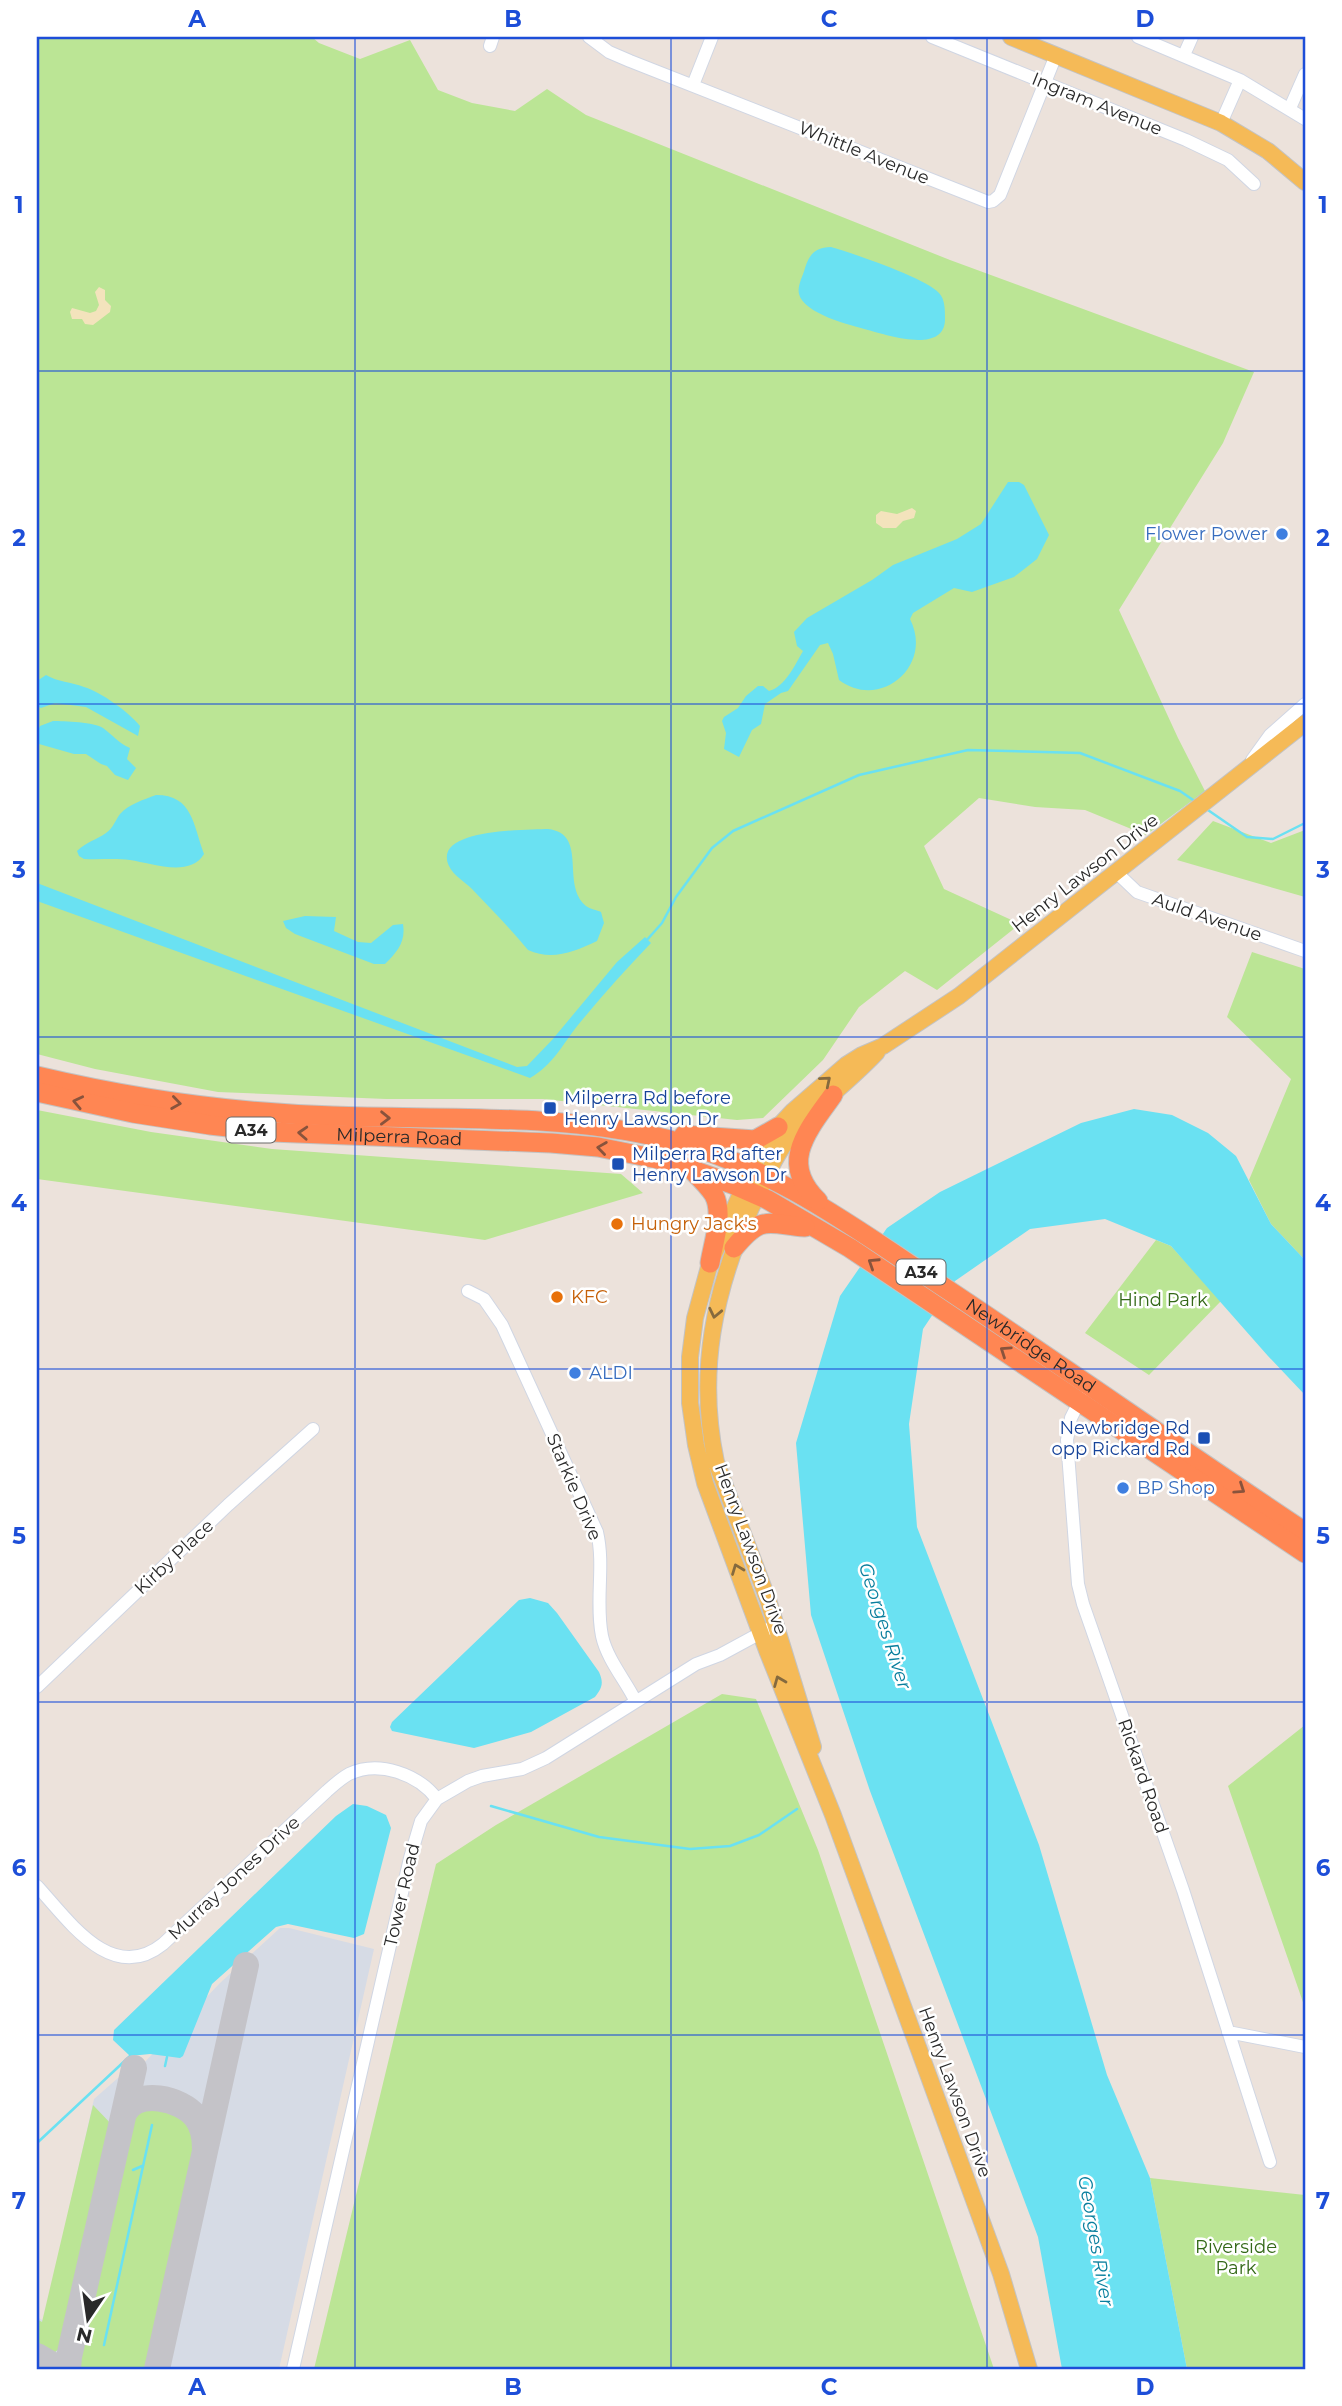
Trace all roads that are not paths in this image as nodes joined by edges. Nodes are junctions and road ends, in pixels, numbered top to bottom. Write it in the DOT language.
graph roads {
  1 [pos="589,37"];
  2 [pos="712,37"];
  3 [pos="932,37"];
  4 [pos="1011,37"];
  5 [pos="1138,37"];
  6 [pos="1192,37"];
  7 [pos="1056,55"];
  8 [pos="1184,55"];
  9 [pos="1305,74"];
  10 [pos="1240,80"];
  11 [pos="1045,83"];
  12 [pos="692,85"];
  13 [pos="1290,108"];
  14 [pos="1305,119"];
  15 [pos="1221,123"];
  16 [pos="1305,182"];
  17 [pos="1254,184"];
  18 [pos="1305,704"];
  19 [pos="1305,723"];
  20 [pos="1242,774"];
  21 [pos="1116,872"];
  22 [pos="1305,951"];
  23 [pos="883,1046"];
  24 [pos="37,1076"];
  25 [pos="37,1091"];
  26 [pos="833,1095"];
  27 [pos="778,1127"];
  28 [pos="621,1130"];
  29 [pos="692,1170"];
  30 [pos="759,1172"];
  31 [pos="750,1192"];
  32 [pos="831,1213"];
  33 [pos="816,1228"];
  34 [pos="855,1240"];
  35 [pos="734,1248"];
  36 [pos="710,1263"];
  37 [pos="468,1291"];
  38 [pos="1083,1392"];
  39 [pos="313,1429"];
  40 [pos="1305,1532"];
  41 [pos="1305,1553"];
  42 [pos="769,1629"];
  43 [pos="37,1687"];
  44 [pos="635,1700"];
  45 [pos="438,1799"];
  46 [pos="37,1886"];
  47 [pos="1228,2032"];
  48 [pos="1305,2047"];
  49 [pos="1270,2162"];
  50 [pos="293,2369"];
  51 [pos="1029,2369"];
  1 -- 12 [label="street, Whittle Avenue"];
  2 -- 12 [label="street"];
  3 -- 11 [label="street, Ingram Avenue"];
  4 -- 7 [label="main road"];
  5 -- 8 [label="street"];
  6 -- 8 [label="street"];
  7 -- 11 [label="street, Whittle Avenue"];
  7 -- 15 [label="main road"];
  8 -- 10 [label="street"];
  9 -- 13 [label="street"];
  10 -- 13 [label="street"];
  10 -- 15 [label="street"];
  11 -- 12 [label="street, Whittle Avenue"];
  11 -- 17 [label="street, Ingram Avenue"];
  13 -- 14 [label="street"];
  15 -- 16 [label="main road"];
  18 -- 20 [label="street"];
  19 -- 20 [label="main road, Henry Lawson Drive"];
  20 -- 21 [label="main road, Henry Lawson Drive"];
  21 -- 22 [label="street, Auld Avenue"];
  21 -- 23 [label="main road, Henry Lawson Drive"];
  23 -- 26 [label="main road, Henry Lawson Drive"];
  27 -- 23 [label="main road, Henry Lawson Drive, one-way"];
  24 -- 28 [label="highway, Milperra Road / A34, one-way"];
  29 -- 25 [label="highway, Milperra Road / A34, one-way"];
  26 -- 30 [label="main road, Henry Lawson Drive"];
  26 -- 32 [label="highway"];
  27 -- 28 [label="highway"];
  27 -- 30 [label="main road, Henry Lawson Drive"];
  28 -- 30 [label="highway, Milperra Road / A34"];
  29 -- 31 [label="highway, Milperra Road / A34"];
  29 -- 36 [label="highway"];
  30 -- 31 [label="main road, Henry Lawson Drive"];
  30 -- 32 [label="highway, Newbridge Road / A34"];
  31 -- 33 [label="highway, Newbridge Road / A34"];
  31 -- 35 [label="main road, Henry Lawson Drive"];
  31 -- 36 [label="main road, Henry Lawson Drive"];
  32 -- 34 [label="highway, Newbridge Road / A34"];
  33 -- 34 [label="highway, Newbridge Road / A34"];
  33 -- 35 [label="highway"];
  34 -- 38 [label="highway, Newbridge Road / A34"];
  35 -- 42 [label="main road, Henry Lawson Drive, one-way"];
  42 -- 36 [label="main road, Henry Lawson Drive, one-way"];
  37 -- 44 [label="street, Starkie Drive"];
  38 -- 40 [label="highway, Newbridge Road / A34, one-way"];
  38 -- 41 [label="highway, Newbridge Road / A34"];
  38 -- 47 [label="street, Rickard Road"];
  39 -- 43 [label="street, Kirby Place"];
  42 -- 44 [label="street, Tower Road"];
  42 -- 51 [label="main road, Henry Lawson Drive"];
  44 -- 45 [label="street, Tower Road"];
  45 -- 46 [label="street, Murray Jones Drive"];
  45 -- 50 [label="street, Tower Road"];
  47 -- 48 [label="street"];
  47 -- 49 [label="street, Rickard Road"];
}
